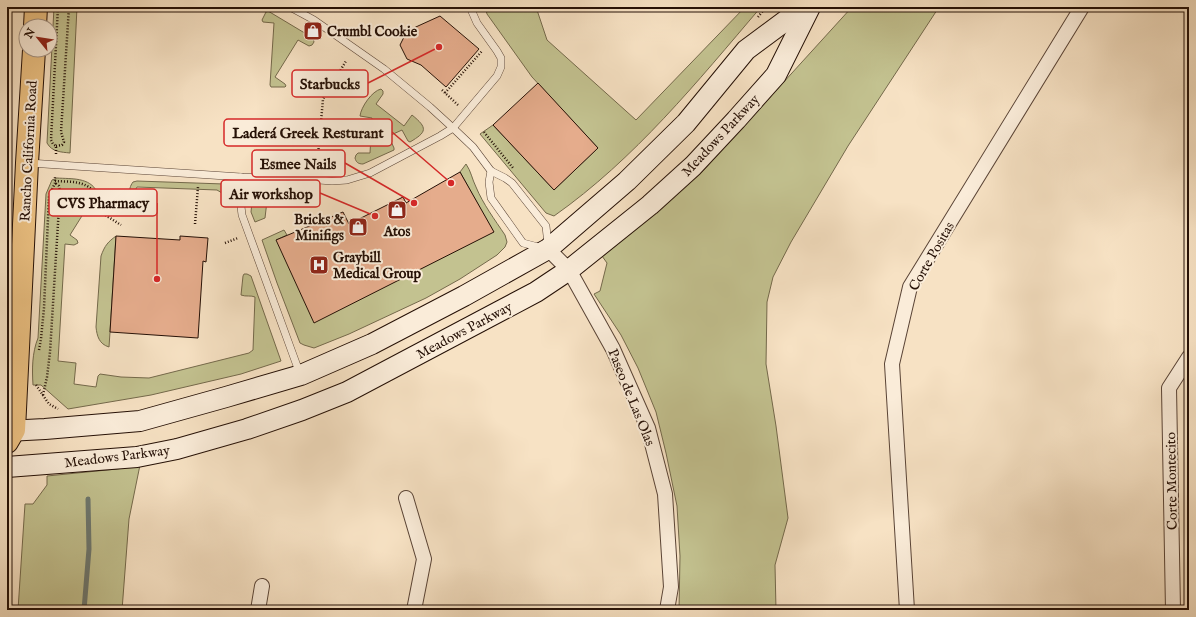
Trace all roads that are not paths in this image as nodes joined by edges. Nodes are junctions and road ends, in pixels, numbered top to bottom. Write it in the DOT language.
graph roads {
  1 [pos="36,7"];
  2 [pos="290,7"];
  3 [pos="470,7"];
  4 [pos="804,7"];
  5 [pos="810,7"];
  6 [pos="1082,7"];
  7 [pos="35,18"];
  8 [pos="34,58"];
  9 [pos="453,128"];
  10 [pos="27,163"];
  11 [pos="491,172"];
  12 [pos="241,177"];
  13 [pos="548,249"];
  14 [pos="569,270"];
  15 [pos="1189,357"];
  16 [pos="300,375"];
  17 [pos="9,434"];
  18 [pos="7,467"];
  19 [pos="406,498"];
  20 [pos="262,586"];
  21 [pos="258,610"];
  22 [pos="414,610"];
  23 [pos="667,610"];
  24 [pos="907,610"];
  25 [pos="1173,610"];
  1 -- 7 [label="main road"];
  2 -- 9 [label="lane"];
  3 -- 9 [label="lane"];
  4 -- 13 [label="main road"];
  5 -- 14 [label="main road, Meadows Parkway"];
  6 -- 24 [label="street, Corte Positas"];
  8 -- 10 [label="main road, Rancho California Road"];
  9 -- 11 [label="lane"];
  9 -- 12 [label="lane"];
  10 -- 12 [label="lane"];
  10 -- 17 [label="main road, Rancho California Road"];
  11 -- 13 [label="lane"];
  11 -- 13 [label="lane"];
  12 -- 16 [label="lane"];
  13 -- 14 [label="street, Paseo de Las Olas"];
  13 -- 16 [label="main road"];
  14 -- 18 [label="main road, Meadows Parkway"];
  14 -- 23 [label="street, Paseo de Las Olas"];
  15 -- 25 [label="street, Corte Montecito"];
  16 -- 17 [label="main road"];
  19 -- 22 [label="street"];
  20 -- 21 [label="street"];
}
